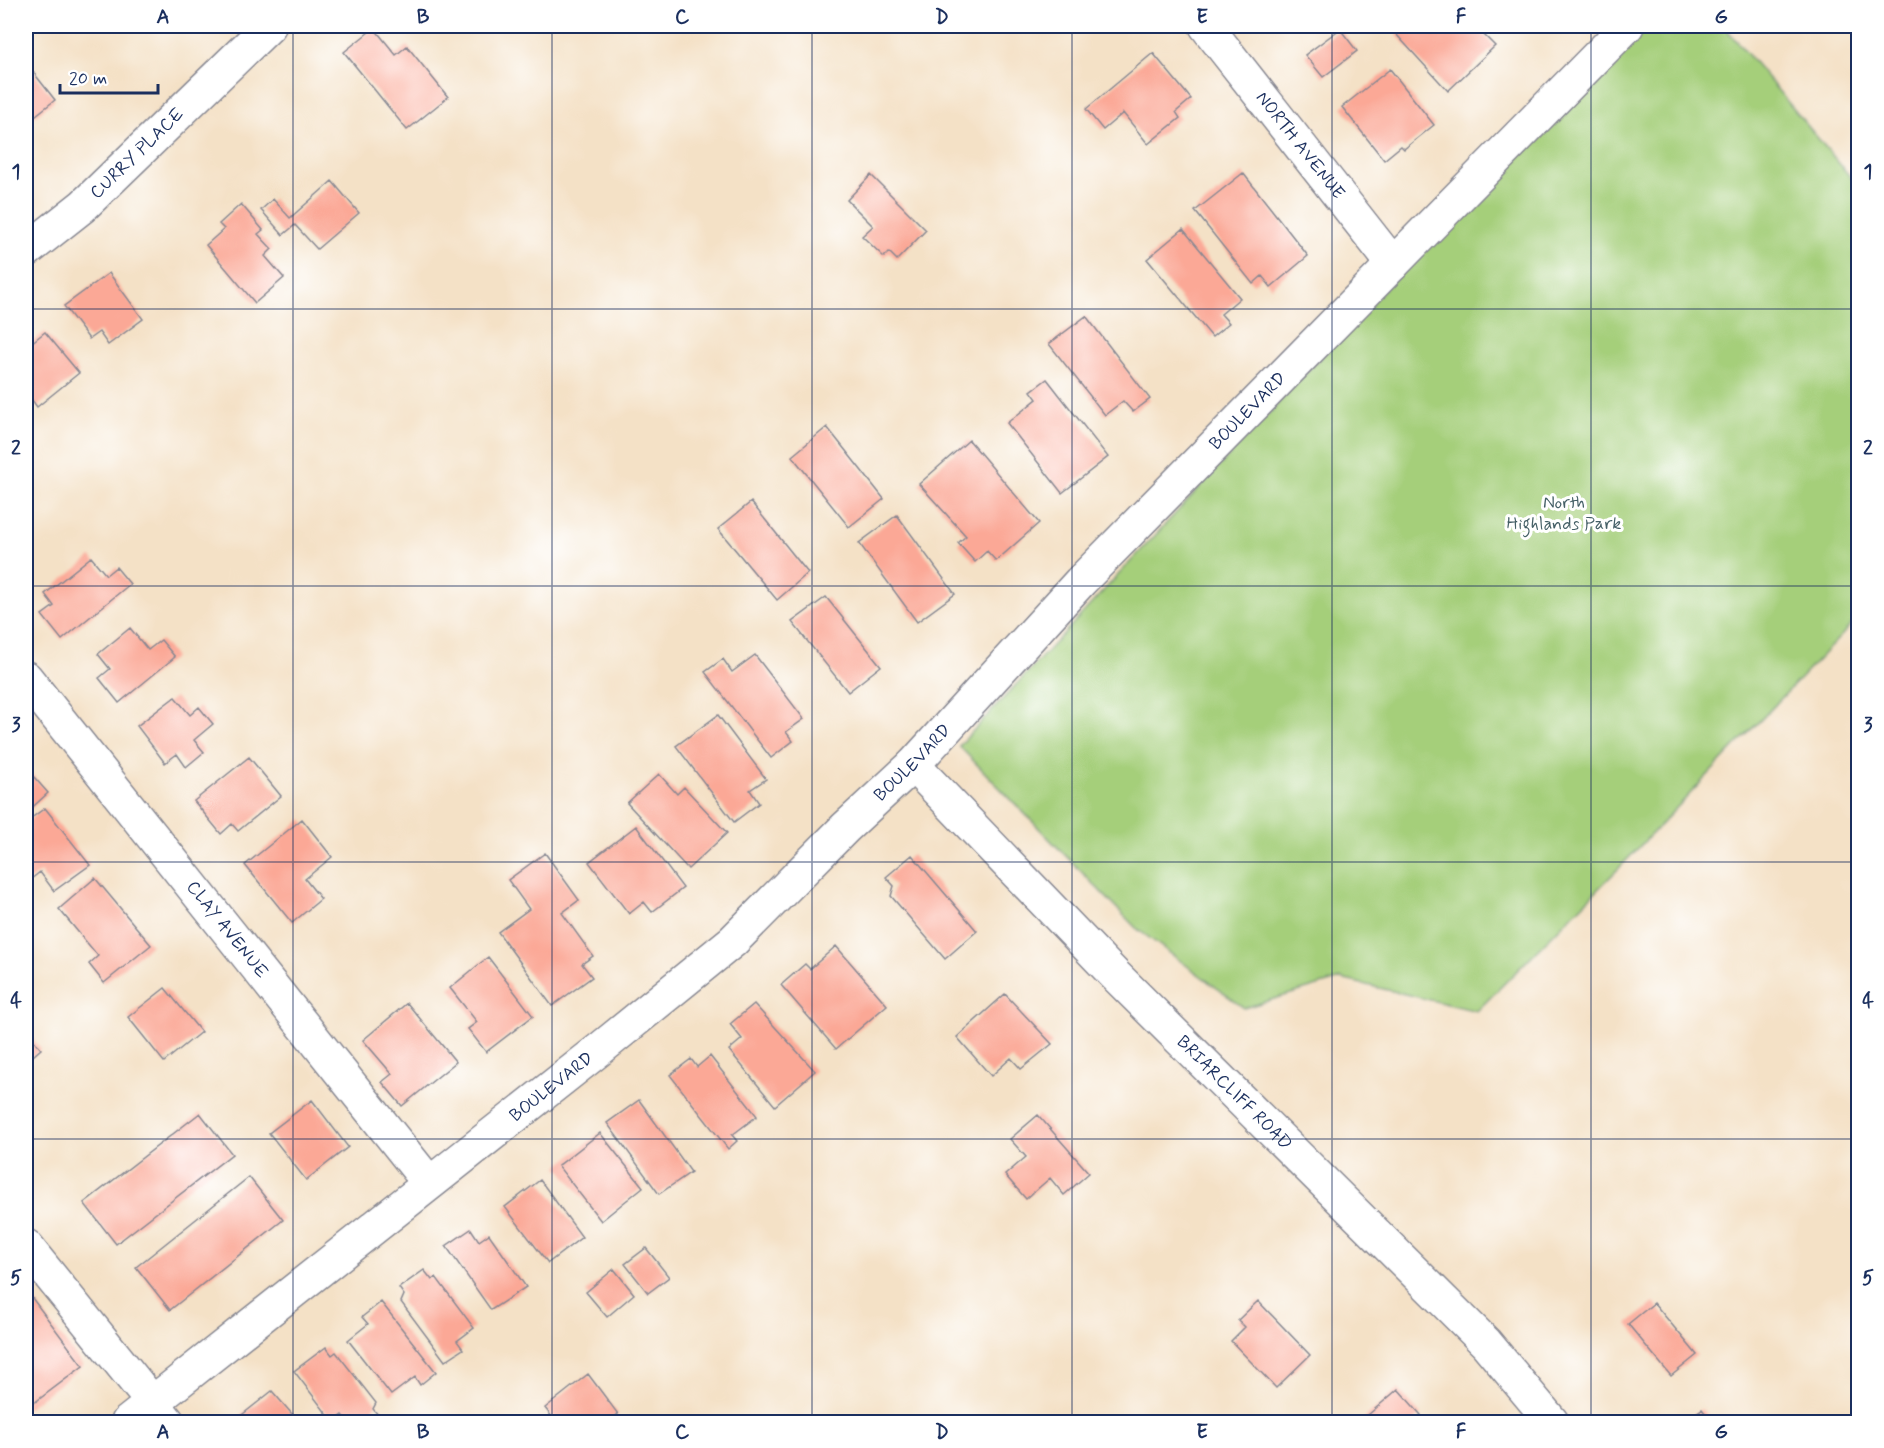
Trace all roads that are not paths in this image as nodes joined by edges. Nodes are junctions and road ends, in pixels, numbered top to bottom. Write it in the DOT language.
graph roads {
  1 [pos="270,26"];
  2 [pos="1206,26"];
  3 [pos="1627,26"];
  4 [pos="26,251"];
  5 [pos="1393,264"];
  6 [pos="26,678"];
  7 [pos="913,765"];
  8 [pos="429,1183"];
  9 [pos="26,1246"];
  10 [pos="150,1416"];
  11 [pos="1552,1422"];
  1 -- 4 [label="street, CURRY PLACE"];
  2 -- 5 [label="street, NORTH AVENUE"];
  3 -- 5 [label="street, BOULEVARD"];
  5 -- 7 [label="street, BOULEVARD"];
  6 -- 8 [label="street, CLAY AVENUE"];
  7 -- 8 [label="street, BOULEVARD"];
  7 -- 11 [label="street, BRIARCLIFF ROAD"];
  8 -- 10 [label="street, BOULEVARD"];
  9 -- 10 [label="street"];
}
